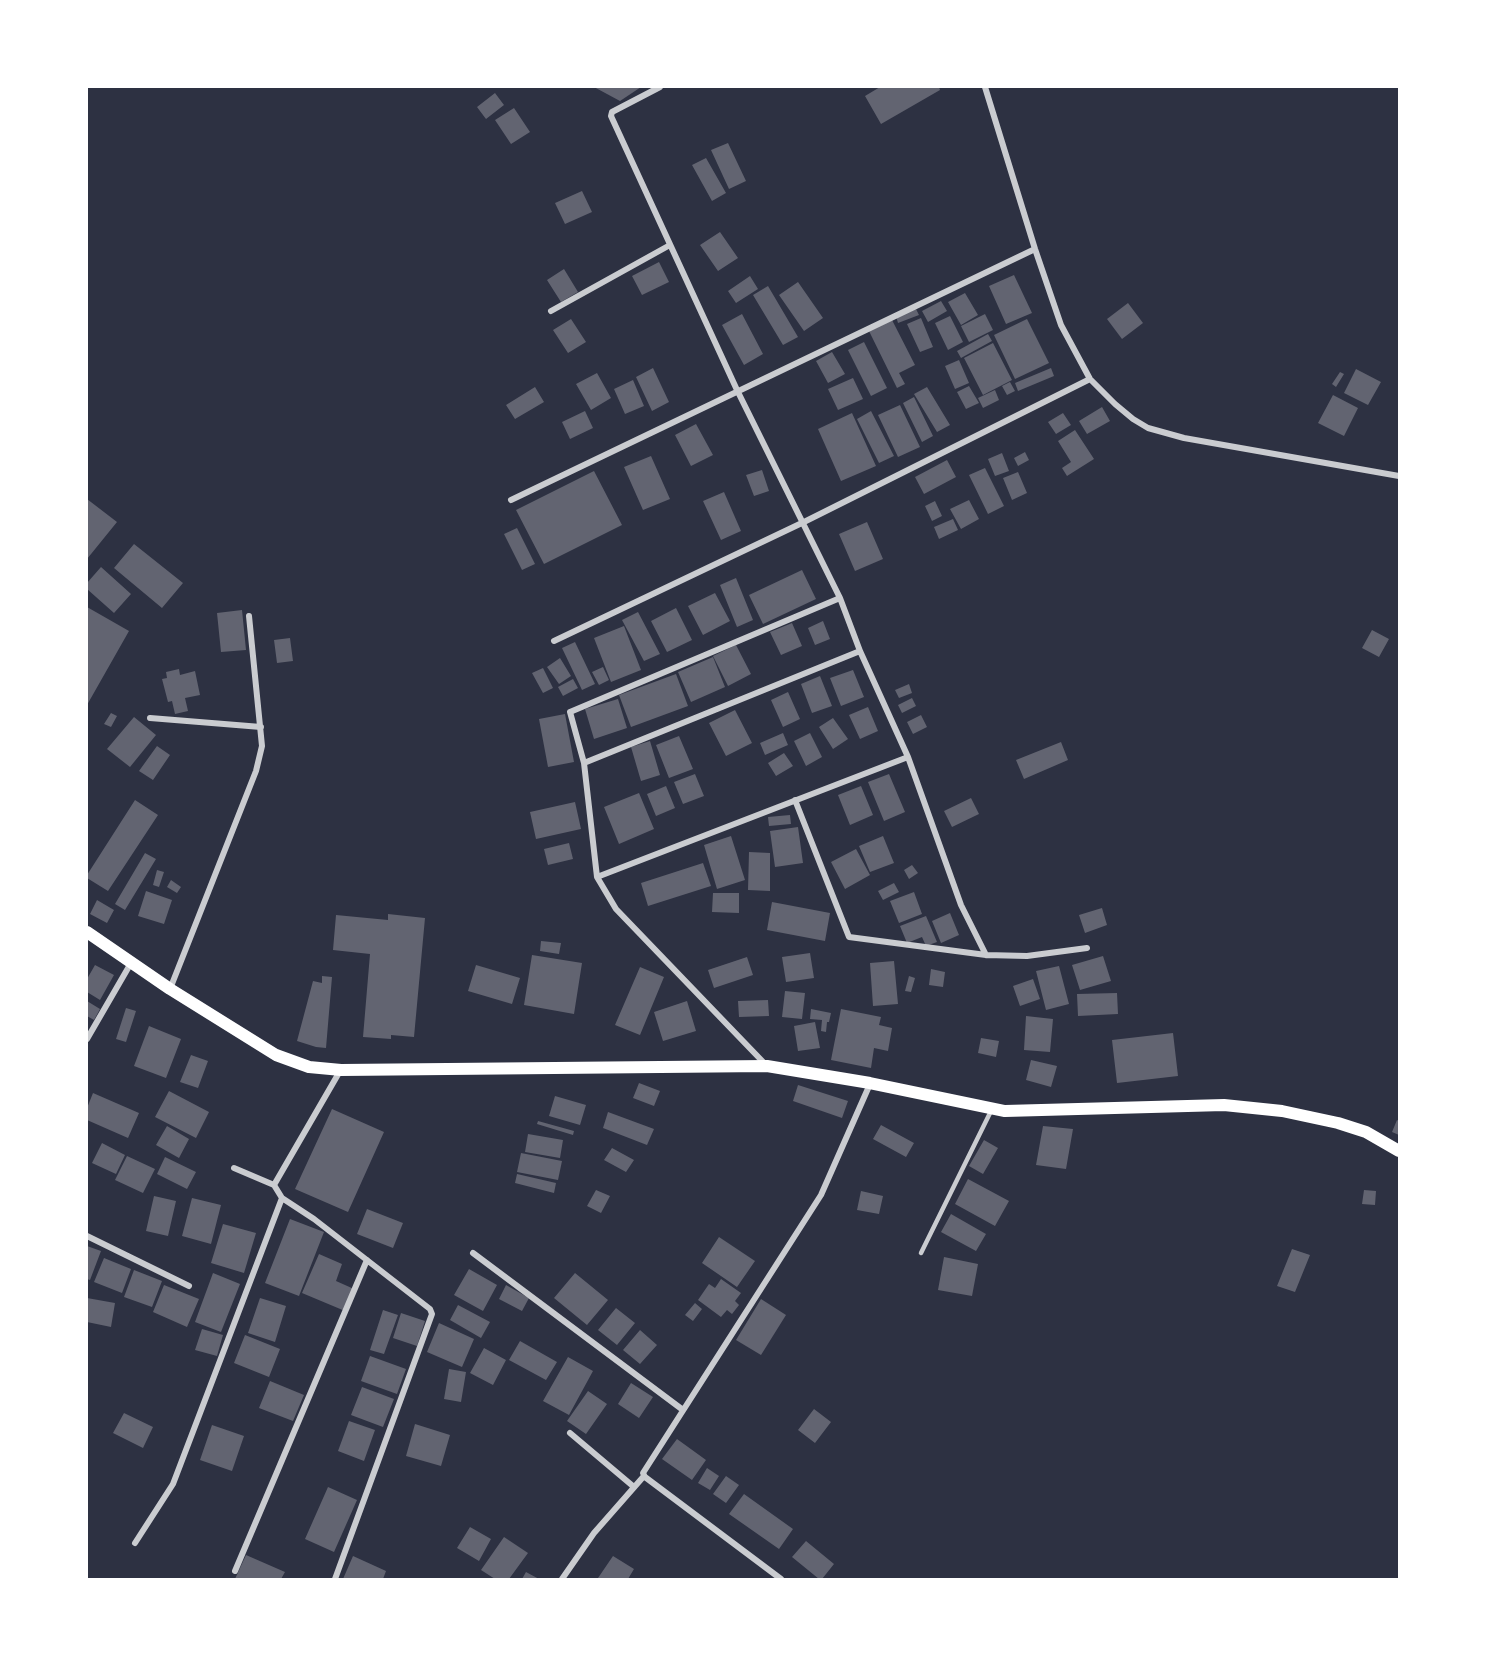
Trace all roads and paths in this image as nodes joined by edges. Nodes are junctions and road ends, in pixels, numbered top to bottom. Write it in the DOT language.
graph roads {
  1 [pos="660,87"];
  2 [pos="985,87"];
  3 [pos="670,245"];
  4 [pos="1035,249"];
  5 [pos="552,311"];
  6 [pos="1090,379"];
  7 [pos="737,390"];
  8 [pos="1399,476"];
  9 [pos="511,500"];
  10 [pos="804,522"];
  11 [pos="840,598"];
  12 [pos="249,616"];
  13 [pos="554,641"];
  14 [pos="860,651"];
  15 [pos="150,718"];
  16 [pos="261,727"];
  17 [pos="908,757"];
  18 [pos="584,763"];
  19 [pos="795,800"];
  20 [pos="597,877"];
  21 [pos="87,932"];
  22 [pos="1087,948"];
  23 [pos="986,955"];
  24 [pos="131,963"];
  25 [pos="170,989"];
  26 [pos="87,1039"];
  27 [pos="767,1066"];
  28 [pos="341,1070"];
  29 [pos="870,1083"];
  30 [pos="992,1109"];
  31 [pos="1399,1151"];
  32 [pos="234,1168"];
  33 [pos="274,1185"];
  34 [pos="282,1198"];
  35 [pos="87,1236"];
  36 [pos="473,1253"];
  37 [pos="921,1253"];
  38 [pos="367,1260"];
  39 [pos="189,1286"];
  40 [pos="683,1410"];
  41 [pos="570,1433"];
  42 [pos="644,1476"];
  43 [pos="634,1487"];
  44 [pos="135,1543"];
  45 [pos="235,1571"];
  46 [pos="335,1579"];
  47 [pos="562,1579"];
  48 [pos="781,1579"];
  1 -- 3 [label="street"];
  2 -- 4 [label="street"];
  3 -- 5 [label="street"];
  3 -- 7 [label="street"];
  4 -- 6 [label="street"];
  4 -- 7 [label="street"];
  6 -- 8 [label="street"];
  6 -- 10 [label="street"];
  7 -- 9 [label="street"];
  7 -- 10 [label="street"];
  10 -- 11 [label="street"];
  10 -- 13 [label="street"];
  11 -- 14 [label="street"];
  11 -- 18 [label="street"];
  12 -- 16 [label="street"];
  14 -- 17 [label="street"];
  14 -- 18 [label="street"];
  15 -- 16 [label="street"];
  16 -- 25 [label="street"];
  17 -- 19 [label="street"];
  17 -- 23 [label="street"];
  18 -- 20 [label="street"];
  19 -- 20 [label="street"];
  19 -- 23 [label="street"];
  20 -- 27 [label="street"];
  21 -- 24 [label="main road"];
  22 -- 23 [label="street"];
  24 -- 25 [label="main road"];
  24 -- 26 [label="street"];
  25 -- 28 [label="main road"];
  27 -- 28 [label="main road"];
  27 -- 29 [label="main road"];
  28 -- 33 [label="street"];
  29 -- 30 [label="main road"];
  29 -- 40 [label="street"];
  30 -- 31 [label="main road"];
  30 -- 37 [label="lane"];
  32 -- 33 [label="street"];
  33 -- 34 [label="street"];
  34 -- 38 [label="street"];
  34 -- 44 [label="street"];
  35 -- 39 [label="street"];
  36 -- 40 [label="street"];
  38 -- 45 [label="street"];
  38 -- 46 [label="street"];
  40 -- 42 [label="street"];
  41 -- 43 [label="street"];
  42 -- 43 [label="street"];
  42 -- 48 [label="street"];
  43 -- 47 [label="street"];
}
